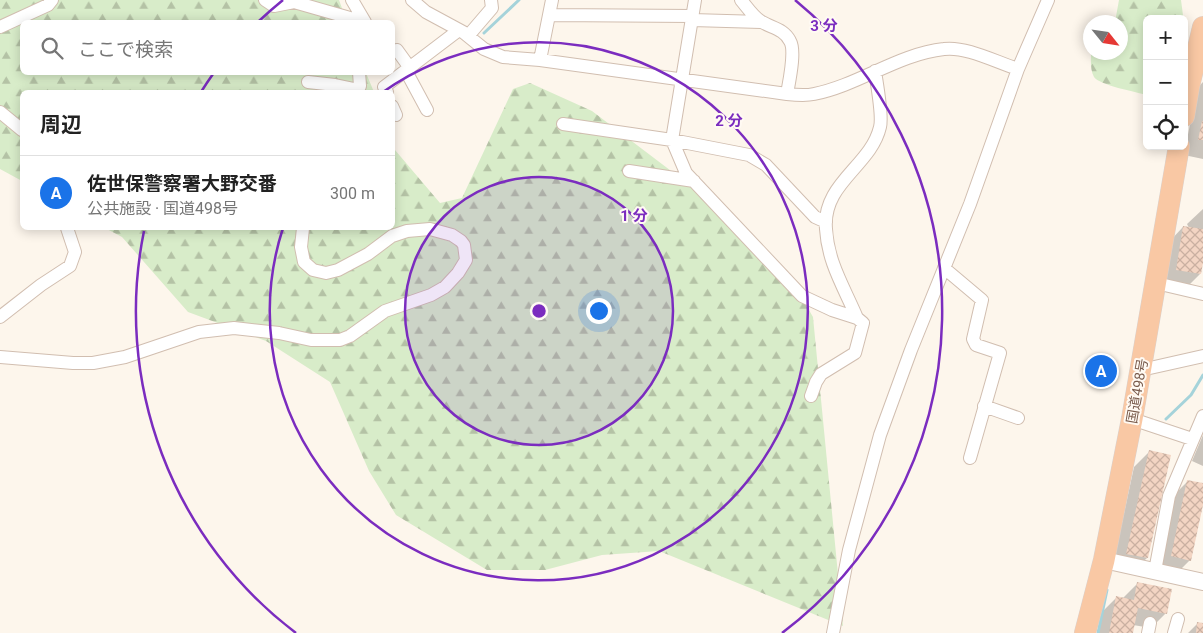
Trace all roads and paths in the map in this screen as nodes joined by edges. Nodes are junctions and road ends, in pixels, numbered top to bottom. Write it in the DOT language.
graph roads {
  1 [pos="52,0"];
  2 [pos="265,0"];
  3 [pos="318,0"];
  4 [pos="352,0"];
  5 [pos="412,0"];
  6 [pos="491,0"];
  7 [pos="552,0"];
  8 [pos="695,0"];
  9 [pos="740,0"];
  10 [pos="1048,0"];
  11 [pos="328,12"];
  12 [pos="549,15"];
  13 [pos="692,18"];
  14 [pos="358,20"];
  15 [pos="364,20"];
  16 [pos="761,22"];
  17 [pos="0,27"];
  18 [pos="1202,31"];
  19 [pos="463,33"];
  20 [pos="397,50"];
  21 [pos="540,60"];
  22 [pos="408,69"];
  23 [pos="1018,69"];
  24 [pos="875,71"];
  25 [pos="359,75"];
  26 [pos="682,80"];
  27 [pos="308,82"];
  28 [pos="360,90"];
  29 [pos="386,90"];
  30 [pos="787,94"];
  31 [pos="1186,105"];
  32 [pos="426,110"];
  33 [pos="0,112"];
  34 [pos="563,124"];
  35 [pos="20,128"];
  36 [pos="672,140"];
  37 [pos="1178,150"];
  38 [pos="629,171"];
  39 [pos="694,181"];
  40 [pos="826,222"];
  41 [pos="68,230"];
  42 [pos="303,230"];
  43 [pos="944,268"];
  44 [pos="1156,283"];
  45 [pos="1203,294"];
  46 [pos="0,317"];
  47 [pos="856,318"];
  48 [pos="1203,356"];
  49 [pos="0,357"];
  50 [pos="1141,370"];
  51 [pos="811,396"];
  52 [pos="984,406"];
  53 [pos="1203,416"];
  54 [pos="1018,418"];
  55 [pos="1132,419"];
  56 [pos="1192,439"];
  57 [pos="970,458"];
  58 [pos="1104,560"];
  59 [pos="1155,571"];
  60 [pos="1203,582"];
  61 [pos="1178,619"];
  62 [pos="833,633"];
  63 [pos="1085,633"];
  64 [pos="1174,633"];
  1 -- 17 [label="street"];
  2 -- 11 [label="street"];
  3 -- 11 [label="street"];
  4 -- 15 [label="street"];
  5 -- 19 [label="street"];
  6 -- 19 [label="street"];
  7 -- 12 [label="street"];
  8 -- 13 [label="street"];
  9 -- 16 [label="street"];
  10 -- 23 [label="street"];
  11 -- 14 [label="street"];
  12 -- 13 [label="street"];
  12 -- 21 [label="street"];
  13 -- 16 [label="street"];
  13 -- 26 [label="street"];
  16 -- 30 [label="street"];
  18 -- 31 [label="highway"];
  19 -- 21 [label="street"];
  19 -- 22 [label="street"];
  20 -- 22 [label="street"];
  21 -- 26 [label="street"];
  22 -- 29 [label="street"];
  22 -- 32 [label="street"];
  23 -- 24 [label="street"];
  23 -- 43 [label="street"];
  24 -- 30 [label="street"];
  24 -- 40 [label="street"];
  25 -- 28 [label="street"];
  26 -- 30 [label="street"];
  26 -- 36 [label="street"];
  27 -- 28 [label="street"];
  33 -- 35 [label="street"];
  34 -- 36 [label="street"];
  36 -- 39 [label="street"];
  36 -- 40 [label="street"];
  37 -- 44 [label="highway, 国道498号"];
  38 -- 39 [label="street"];
  39 -- 47 [label="street"];
  40 -- 47 [label="street"];
  41 -- 46 [label="street"];
  42 -- 49 [label="street"];
  43 -- 52 [label="street"];
  43 -- 62 [label="street"];
  44 -- 45 [label="street"];
  44 -- 50 [label="highway, 国道498号"];
  47 -- 51 [label="street"];
  48 -- 50 [label="street"];
  50 -- 55 [label="highway, 国道498号"];
  52 -- 54 [label="street"];
  52 -- 57 [label="street"];
  53 -- 56 [label="street"];
  55 -- 56 [label="street"];
  55 -- 58 [label="highway, 国道498号"];
  56 -- 59 [label="street"];
  58 -- 59 [label="street"];
  58 -- 63 [label="highway, 国道498号"];
  59 -- 60 [label="street"];
  61 -- 64 [label="street"];
}
